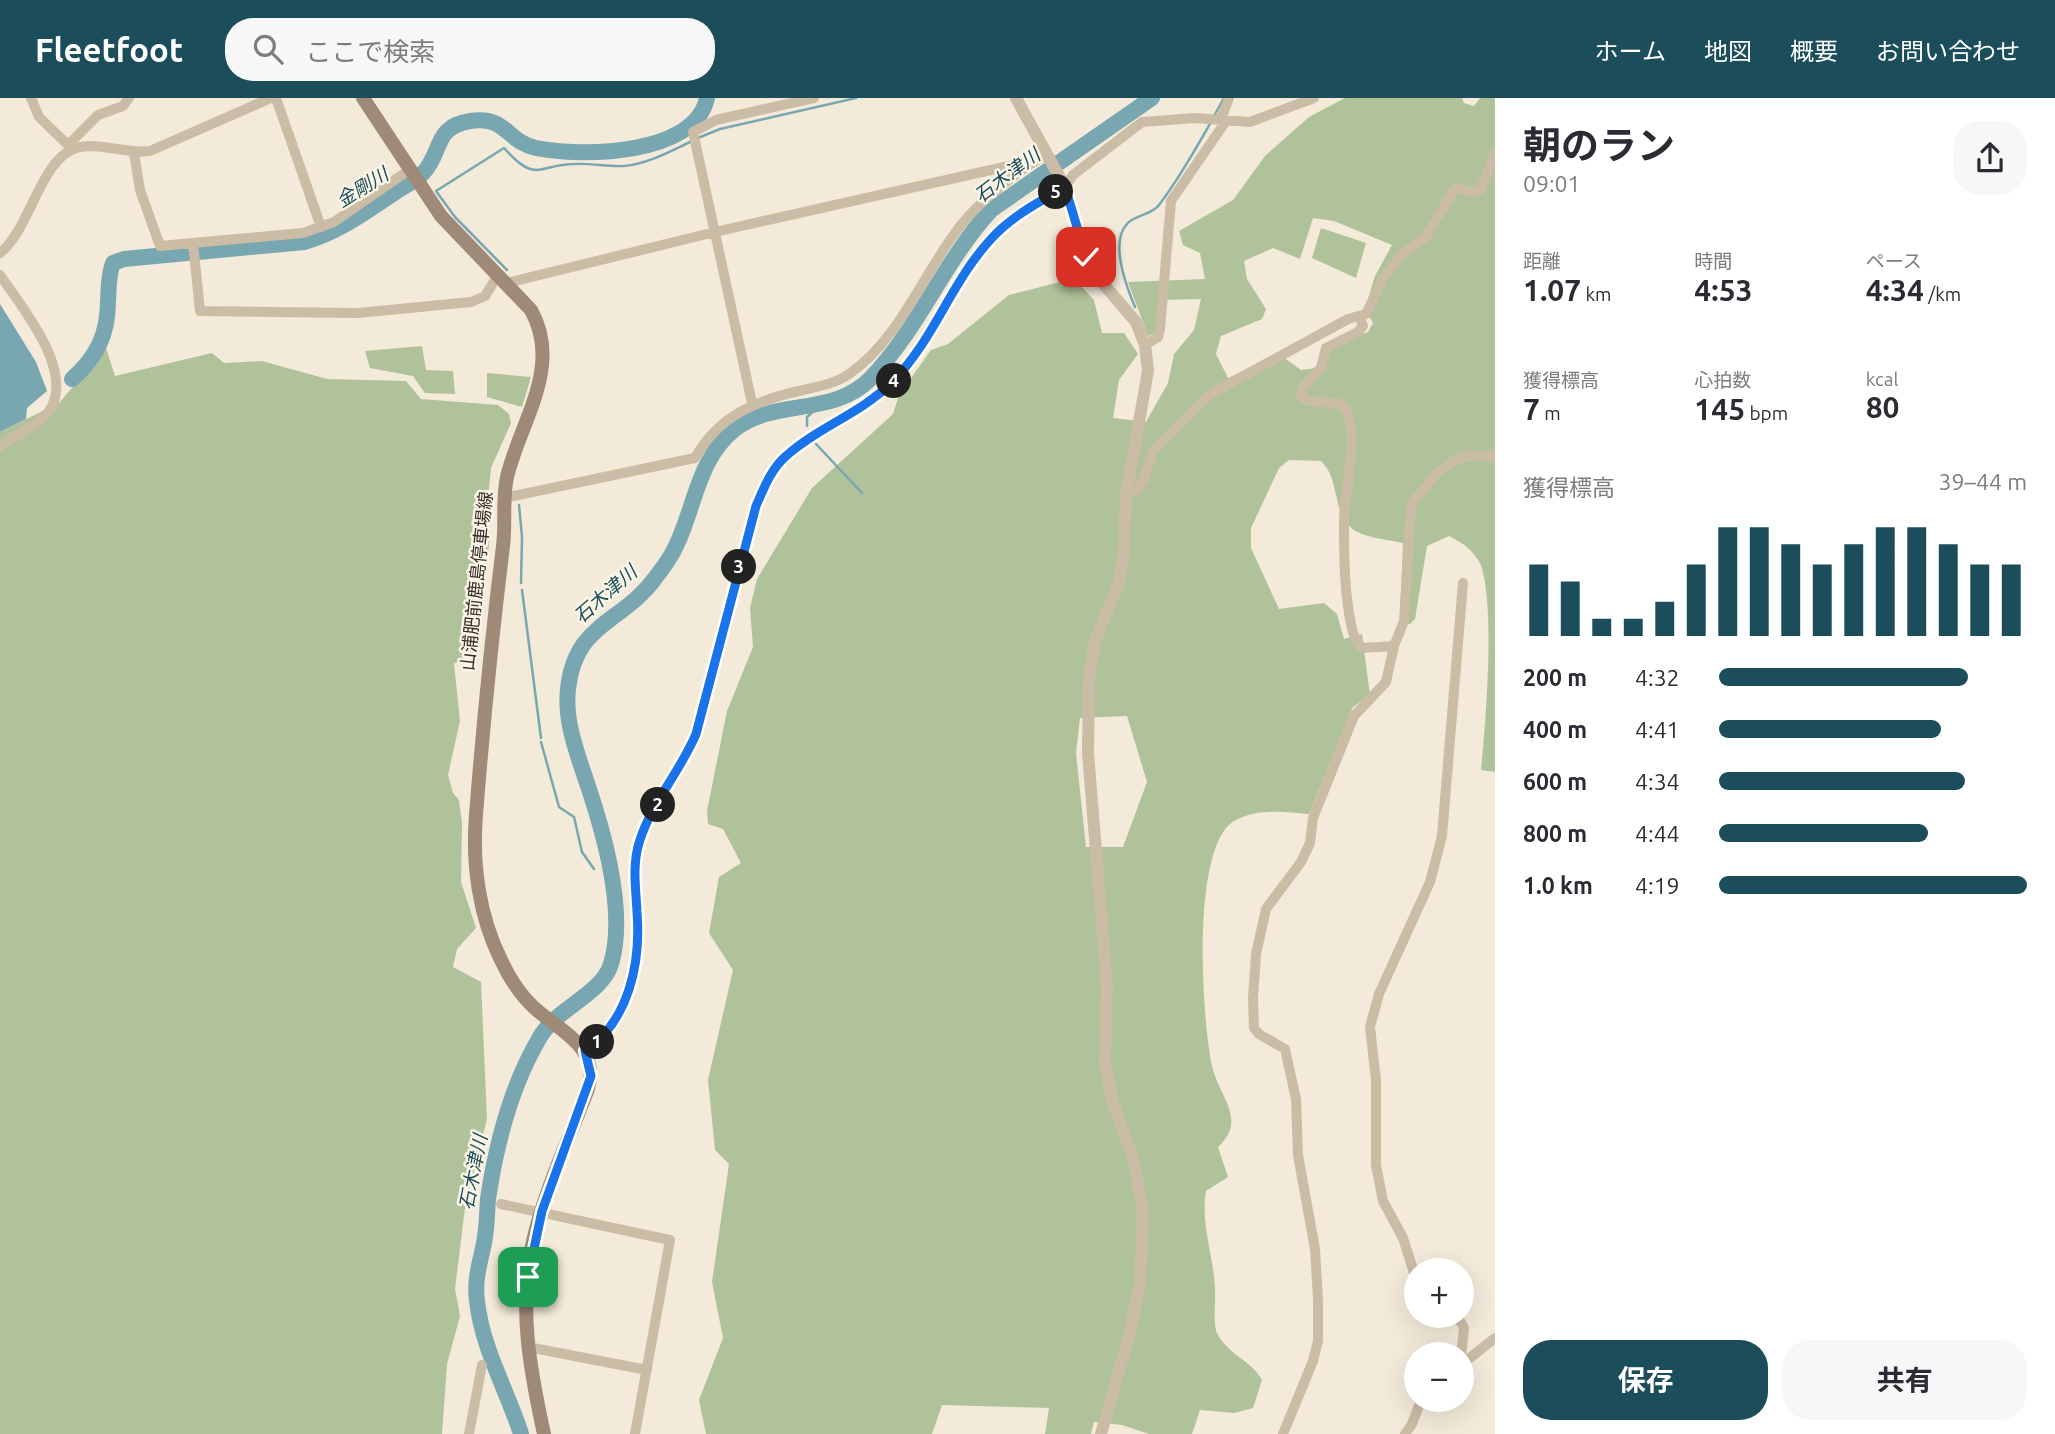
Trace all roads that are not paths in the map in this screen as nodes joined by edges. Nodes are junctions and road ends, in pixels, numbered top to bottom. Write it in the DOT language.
graph roads {
  1 [pos="31,98"];
  2 [pos="129,98"];
  3 [pos="273,98"];
  4 [pos="363,98"];
  5 [pos="814,98"];
  6 [pos="1016,98"];
  7 [pos="1229,98"];
  8 [pos="1314,98"];
  9 [pos="1218,119"];
  10 [pos="69,147"];
  11 [pos="134,153"];
  12 [pos="1495,153"];
  13 [pos="1047,154"];
  14 [pos="1029,164"];
  15 [pos="410,170"];
  16 [pos="1065,187"];
  17 [pos="321,227"];
  18 [pos="715,232"];
  19 [pos="193,243"];
  20 [pos="0,253"];
  21 [pos="0,275"];
  22 [pos="502,279"];
  23 [pos="1360,318"];
  24 [pos="1145,345"];
  25 [pos="752,403"];
  26 [pos="0,446"];
  27 [pos="1495,456"];
  28 [pos="1126,495"];
  29 [pos="504,498"];
  30 [pos="1463,583"];
  31 [pos="1394,646"];
  32 [pos="585,1051"];
  33 [pos="501,1203"];
  34 [pos="542,1211"];
  35 [pos="1409,1258"];
  36 [pos="1495,1338"];
  37 [pos="528,1347"];
  38 [pos="1474,1352"];
  39 [pos="482,1365"];
  40 [pos="647,1370"];
  41 [pos="1416,1412"];
  42 [pos="468,1434"];
  43 [pos="544,1434"];
  44 [pos="635,1434"];
  45 [pos="1101,1434"];
  46 [pos="1283,1434"];
  47 [pos="1405,1434"];
  1 -- 10 [label="street"];
  2 -- 10 [label="street"];
  3 -- 11 [label="street"];
  3 -- 17 [label="street"];
  4 -- 15 [label="main road"];
  5 -- 18 [label="street"];
  6 -- 13 [label="street"];
  7 -- 9 [label="street"];
  8 -- 9 [label="street"];
  9 -- 16 [label="street"];
  9 -- 24 [label="street"];
  10 -- 11 [label="street"];
  10 -- 20 [label="street"];
  11 -- 19 [label="street"];
  12 -- 23 [label="street"];
  13 -- 14 [label="street"];
  13 -- 16 [label="street"];
  14 -- 18 [label="street"];
  14 -- 25 [label="street"];
  15 -- 17 [label="street"];
  15 -- 22 [label="main road, 山浦肥前鹿島停車場線"];
  16 -- 24 [label="street"];
  16 -- 32 [label="street"];
  17 -- 19 [label="street"];
  18 -- 22 [label="street"];
  18 -- 25 [label="street"];
  19 -- 22 [label="street"];
  21 -- 26 [label="street"];
  22 -- 29 [label="main road, 山浦肥前鹿島停車場線"];
  23 -- 28 [label="street"];
  23 -- 31 [label="street"];
  24 -- 28 [label="street"];
  25 -- 29 [label="street"];
  27 -- 31 [label="street"];
  28 -- 45 [label="street"];
  29 -- 32 [label="main road, 山浦肥前鹿島停車場線"];
  30 -- 35 [label="street"];
  31 -- 46 [label="street"];
  32 -- 34 [label="main road"];
  33 -- 34 [label="street"];
  34 -- 37 [label="main road"];
  34 -- 40 [label="street"];
  36 -- 38 [label="street"];
  37 -- 40 [label="street"];
  37 -- 43 [label="main road"];
  39 -- 42 [label="street"];
  40 -- 44 [label="street"];
  41 -- 47 [label="street"];
}
